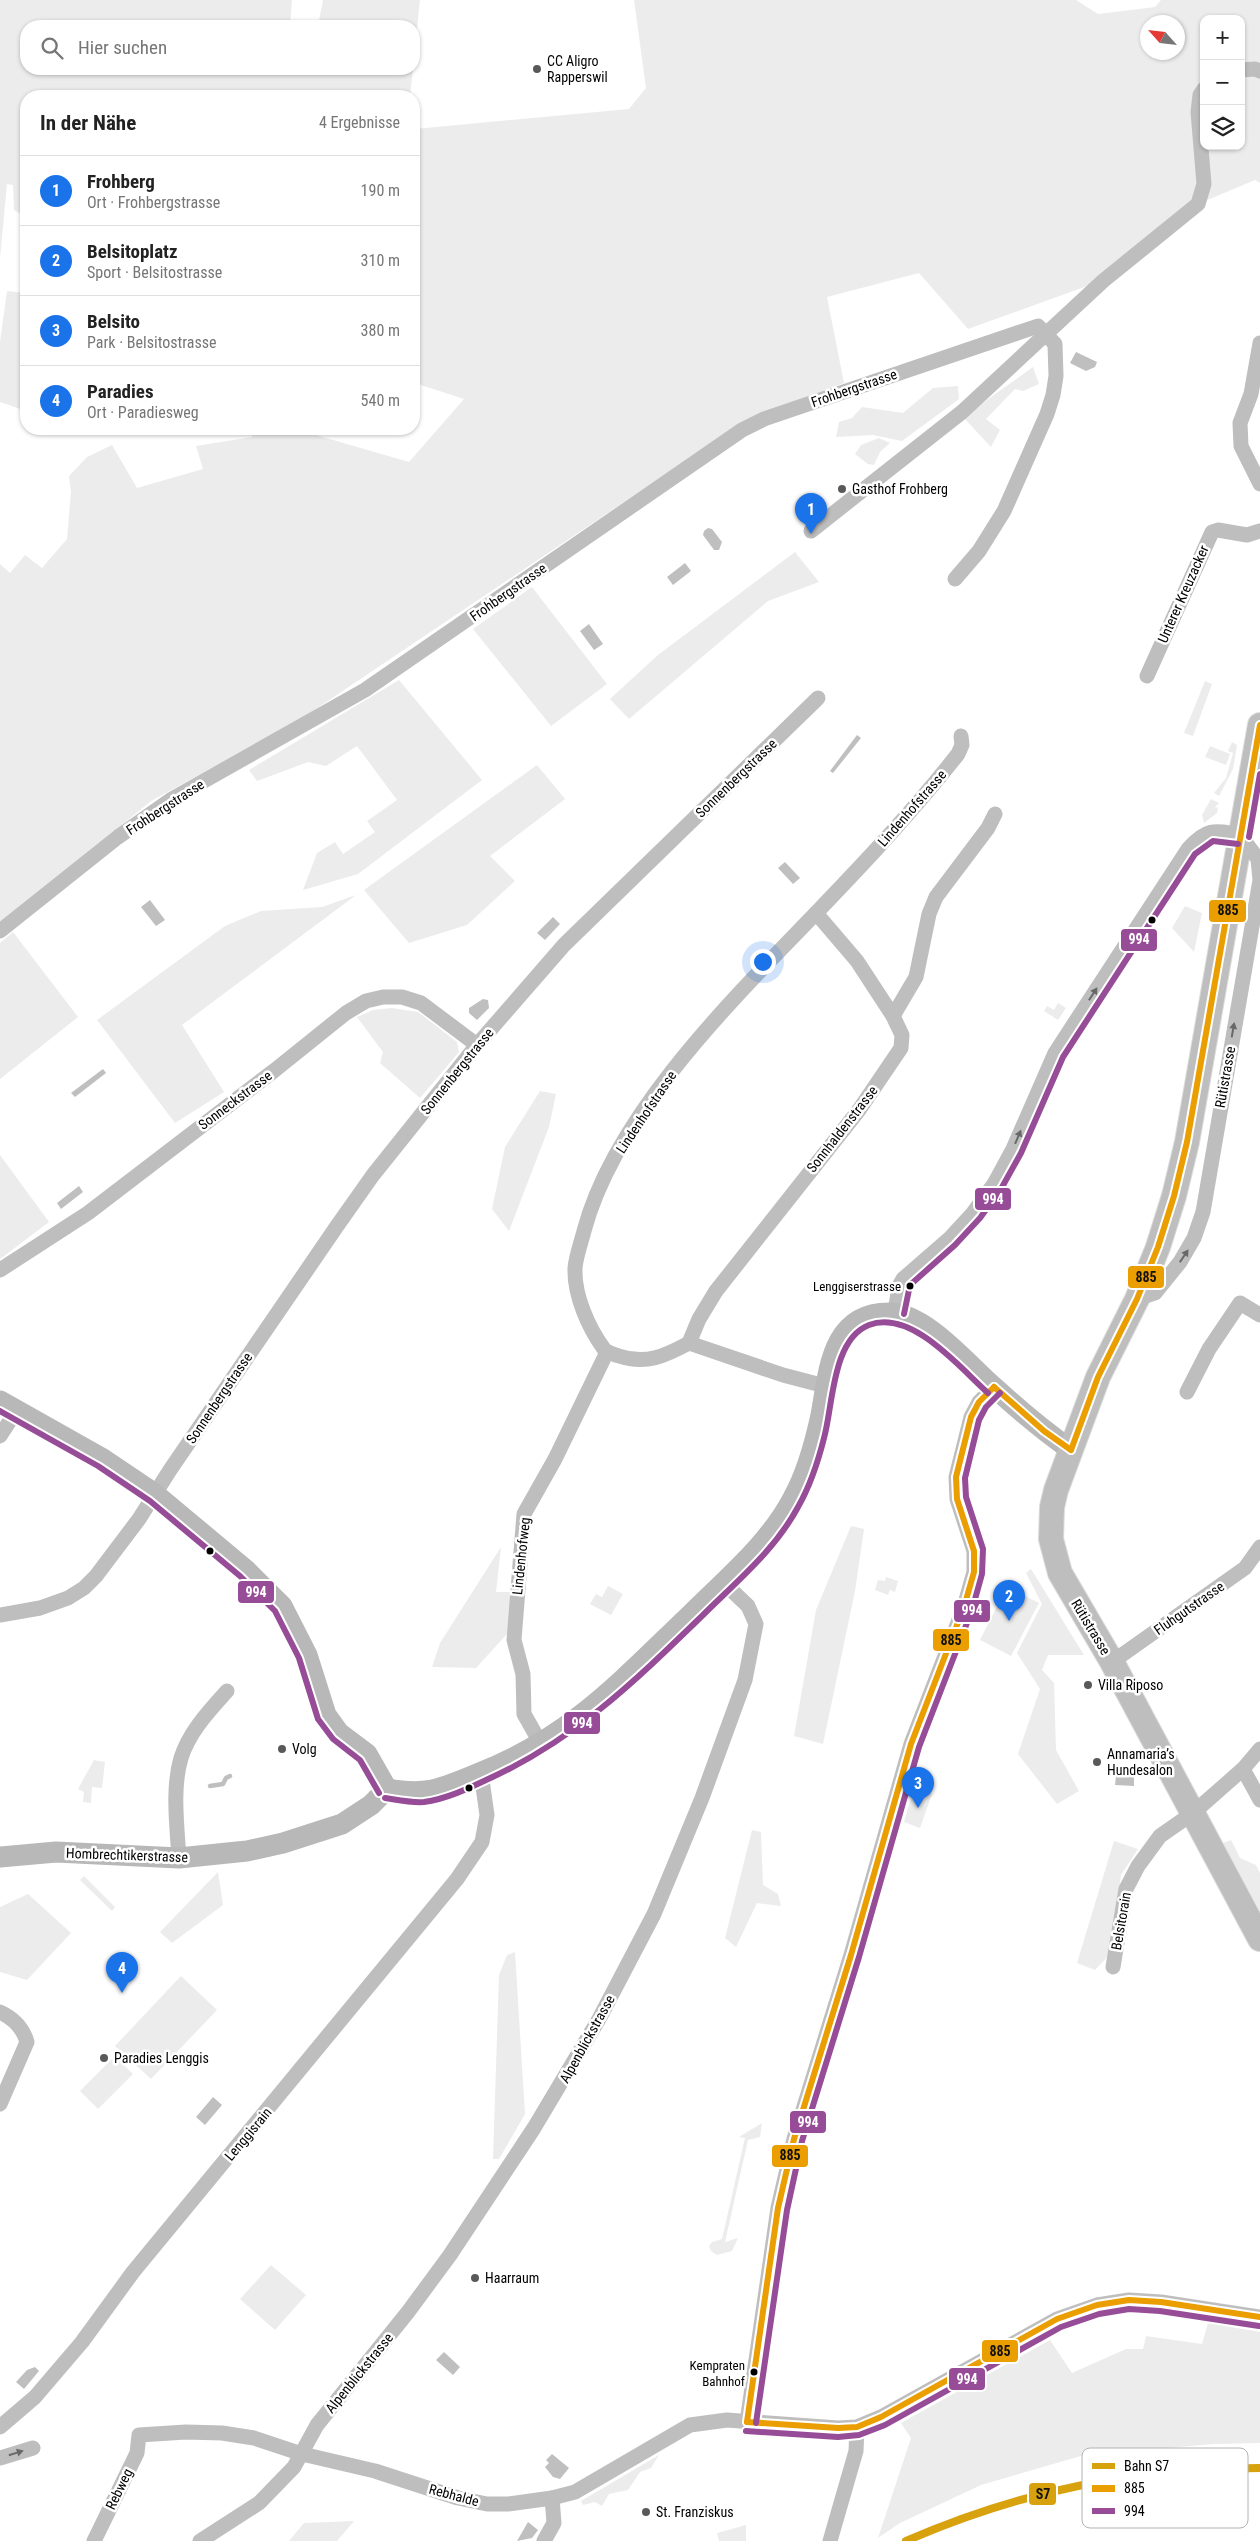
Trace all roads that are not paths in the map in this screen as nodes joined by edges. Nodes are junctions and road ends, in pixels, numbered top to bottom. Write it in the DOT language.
graph roads {
  1 [pos="1245,69"];
  2 [pos="1260,71"];
  3 [pos="1200,95"];
  4 [pos="1048,334"];
  5 [pos="1260,343"];
  6 [pos="1260,484"];
  7 [pos="811,531"];
  8 [pos="1260,531"];
  9 [pos="955,579"];
  10 [pos="1147,676"];
  11 [pos="818,698"];
  12 [pos="1260,725"];
  13 [pos="961,736"];
  14 [pos="995,814"];
  15 [pos="1240,835"];
  16 [pos="816,913"];
  17 [pos="0,931"];
  18 [pos="894,1016"];
  19 [pos="477,1045"];
  20 [pos="0,1270"];
  21 [pos="1137,1299"];
  22 [pos="895,1313"];
  23 [pos="1260,1315"];
  24 [pos="689,1342"];
  25 [pos="607,1352"];
  26 [pos="825,1386"];
  27 [pos="994,1387"];
  28 [pos="1187,1392"];
  29 [pos="8,1405"];
  30 [pos="0,1436"];
  31 [pos="1071,1450"];
  32 [pos="155,1494"];
  33 [pos="1260,1547"];
  34 [pos="724,1582"];
  35 [pos="0,1615"];
  36 [pos="1112,1662"];
  37 [pos="227,1691"];
  38 [pos="541,1744"];
  39 [pos="1260,1749"];
  40 [pos="1243,1769"];
  41 [pos="481,1773"];
  42 [pos="387,1789"];
  43 [pos="1260,1800"];
  44 [pos="1193,1813"];
  45 [pos="0,1857"];
  46 [pos="179,1858"];
  47 [pos="1260,1938"];
  48 [pos="1113,1967"];
  49 [pos="0,2012"];
  50 [pos="0,2104"];
  51 [pos="1260,2317"];
  52 [pos="747,2422"];
  53 [pos="0,2427"];
  54 [pos="857,2427"];
  55 [pos="139,2435"];
  56 [pos="33,2448"];
  57 [pos="302,2454"];
  58 [pos="0,2458"];
  59 [pos="552,2498"];
  60 [pos="94,2541"];
  61 [pos="200,2541"];
  62 [pos="544,2541"];
  63 [pos="830,2541"];
  1 -- 2 [label="street"];
  3 -- 4 [label="street"];
  4 -- 7 [label="street"];
  4 -- 9 [label="street"];
  4 -- 17 [label="street, Frohbergstrasse"];
  5 -- 6 [label="street"];
  8 -- 10 [label="street, Unterer Kreuzacker"];
  11 -- 19 [label="street, Sonnenbergstrasse"];
  12 -- 15 [label="main road, Rütistrasse"];
  13 -- 16 [label="street, Lindenhofstrasse"];
  14 -- 18 [label="street"];
  15 -- 21 [label="main road, Rütistrasse"];
  21 -- 15 [label="street, Rütistrasse, one-way"];
  22 -- 15 [label="street, one-way"];
  16 -- 18 [label="street, Sonnhaldenstrasse"];
  16 -- 25 [label="street, Lindenhofstrasse"];
  18 -- 24 [label="street, Sonnhaldenstrasse"];
  19 -- 20 [label="street, Sonneckstrasse"];
  19 -- 32 [label="street, Sonnenbergstrasse"];
  21 -- 31 [label="main road, Rütistrasse"];
  22 -- 26 [label="street"];
  22 -- 27 [label="street"];
  23 -- 28 [label="street"];
  24 -- 25 [label="street"];
  24 -- 26 [label="street"];
  25 -- 38 [label="street, Lindenhofweg"];
  26 -- 34 [label="street"];
  27 -- 31 [label="street"];
  27 -- 52 [label="street"];
  29 -- 30 [label="street"];
  29 -- 32 [label="street"];
  31 -- 36 [label="main road, Rütistrasse"];
  32 -- 35 [label="street, Sonnenbergstrasse"];
  32 -- 42 [label="street"];
  33 -- 36 [label="street, Fluhgutstrasse"];
  34 -- 38 [label="street"];
  34 -- 57 [label="street, Alpenblickstrasse"];
  36 -- 44 [label="main road, Rütistrasse"];
  37 -- 46 [label="street"];
  38 -- 41 [label="street"];
  39 -- 40 [label="street, Belsitorain"];
  40 -- 43 [label="street"];
  40 -- 44 [label="street, Belsitorain"];
  41 -- 42 [label="street"];
  41 -- 53 [label="street, Lenggisrain"];
  42 -- 46 [label="street, Hombrechtikerstrasse"];
  44 -- 47 [label="main road, Rütistrasse"];
  44 -- 48 [label="street, Belsitorain"];
  45 -- 46 [label="street, Hombrechtikerstrasse"];
  49 -- 50 [label="street"];
  51 -- 54 [label="street"];
  52 -- 54 [label="street, Rebhalde"];
  52 -- 59 [label="street, Rebhalde"];
  54 -- 63 [label="street"];
  55 -- 57 [label="street, Rebhalde"];
  55 -- 60 [label="street, Rebweg"];
  58 -- 56 [label="street, one-way"];
  57 -- 59 [label="street, Rebhalde"];
  57 -- 61 [label="street"];
  59 -- 62 [label="street"];
}
